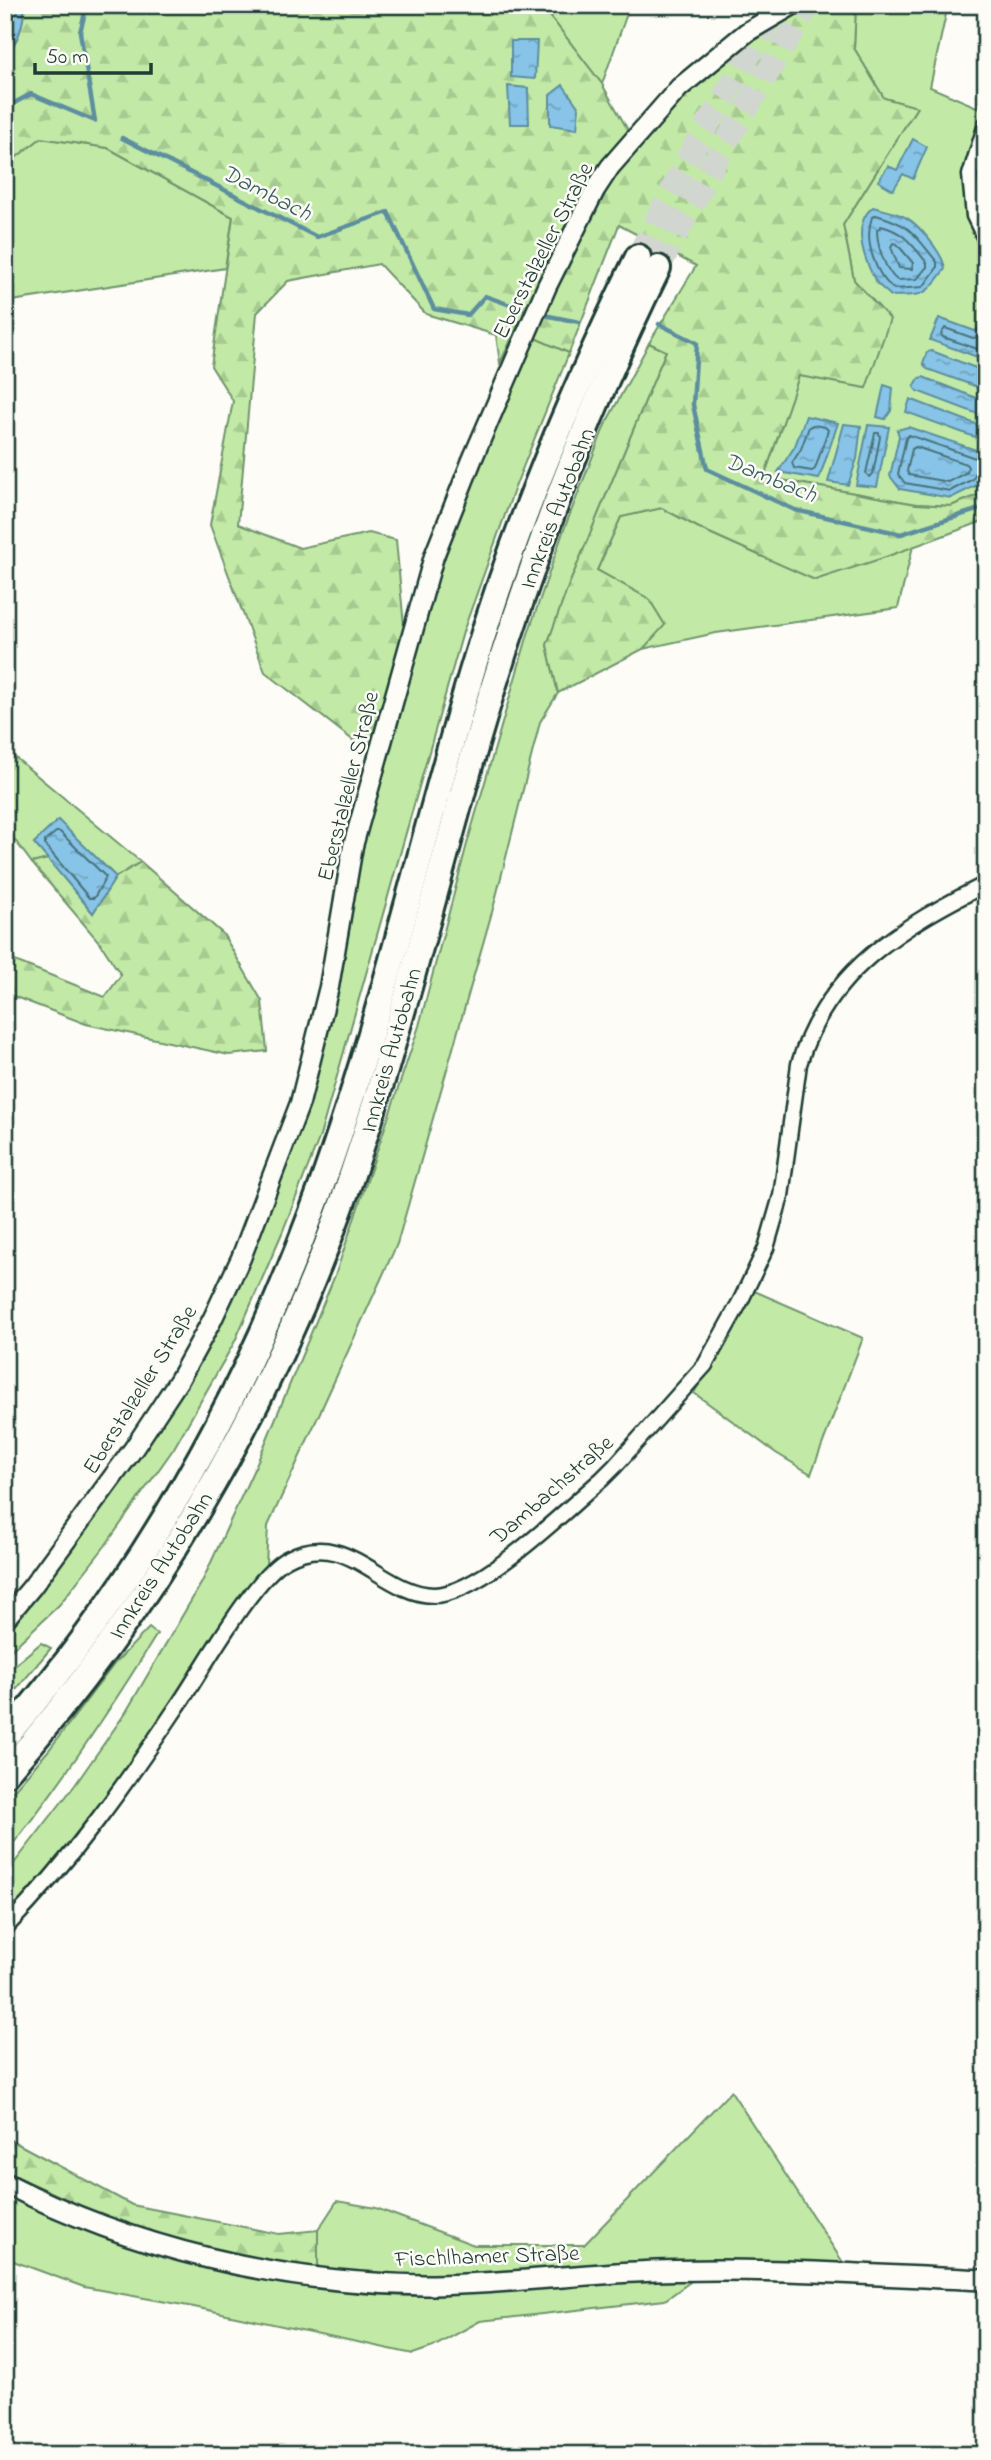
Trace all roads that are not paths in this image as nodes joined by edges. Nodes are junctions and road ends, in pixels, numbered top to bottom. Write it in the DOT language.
graph roads {
  1 [pos="793,5"];
  2 [pos="986,124"];
  3 [pos="986,242"];
  4 [pos="986,884"];
  5 [pos="5,1619"];
  6 [pos="5,1737"];
  7 [pos="5,1774"];
  8 [pos="5,1928"];
  9 [pos="5,2183"];
  10 [pos="986,2280"];
  1 -- 5 [label="street, Eberstalzeller Straße"];
  2 -- 3 [label="street"];
  4 -- 8 [label="street, Dambachstraße"];
  6 -- 7 [label="highway, Innkreis Autobahn"];
  9 -- 10 [label="main road, Fischlhamer Straße"];
}
